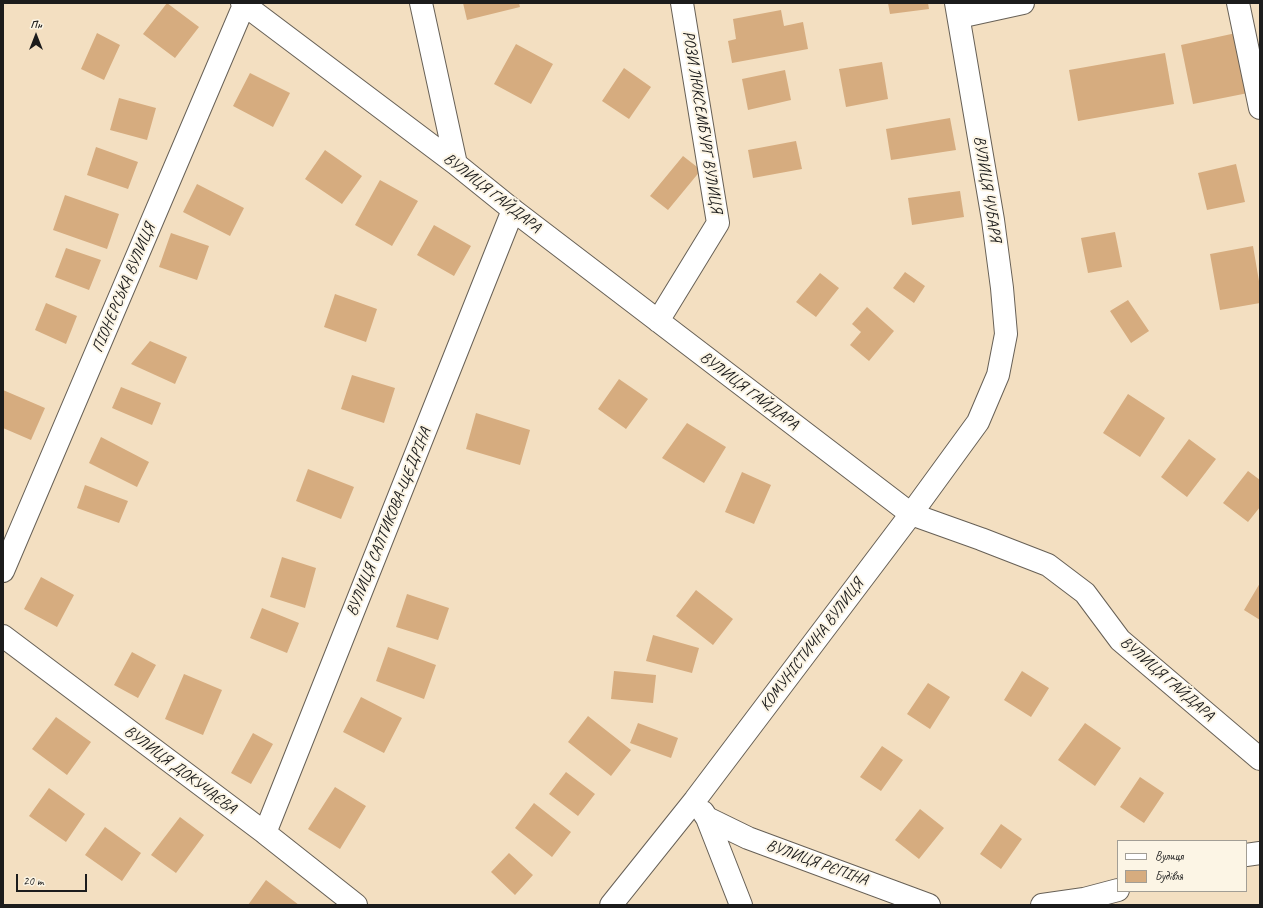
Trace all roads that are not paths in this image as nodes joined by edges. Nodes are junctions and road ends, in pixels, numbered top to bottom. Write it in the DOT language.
graph roads {
  1 [pos="422,3"];
  2 [pos="682,3"];
  3 [pos="1023,3"];
  4 [pos="1238,3"];
  5 [pos="243,4"];
  6 [pos="957,10"];
  7 [pos="1260,108"];
  8 [pos="456,164"];
  9 [pos="513,210"];
  10 [pos="658,321"];
  11 [pos="998,375"];
  12 [pos="911,514"];
  13 [pos="3,571"];
  14 [pos="3,636"];
  15 [pos="1260,759"];
  16 [pos="701,809"];
  17 [pos="265,833"];
  18 [pos="1260,853"];
  19 [pos="1247,855"];
  20 [pos="1117,890"];
  21 [pos="1085,902"];
  22 [pos="356,905"];
  23 [pos="612,905"];
  24 [pos="741,905"];
  25 [pos="929,905"];
  26 [pos="1042,905"];
  1 -- 8 [label="street"];
  2 -- 10 [label="street, РОЗИ ЛЮКСЕМБУРГ ВУЛИЦЯ"];
  3 -- 6 [label="street"];
  4 -- 7 [label="street"];
  5 -- 8 [label="street, ВУЛИЦЯ ГАЙДАРА"];
  5 -- 13 [label="street, ПІОНЕРСЬКА ВУЛИЦЯ"];
  6 -- 11 [label="street, ВУЛИЦЯ ЧУБАРЯ"];
  8 -- 9 [label="street, ВУЛИЦЯ ГАЙДАРА"];
  9 -- 10 [label="street, ВУЛИЦЯ ГАЙДАРА"];
  9 -- 17 [label="street, ВУЛИЦЯ САЛТИКОВА-ЩЕДРІНА"];
  10 -- 12 [label="street, ВУЛИЦЯ ГАЙДАРА"];
  11 -- 12 [label="street, КОМУНІСТИЧНА ВУЛИЦЯ"];
  12 -- 15 [label="street, ВУЛИЦЯ ГАЙДАРА"];
  12 -- 16 [label="street, КОМУНІСТИЧНА ВУЛИЦЯ"];
  14 -- 17 [label="street, ВУЛИЦЯ ДОКУЧАЄВА"];
  16 -- 23 [label="street, КОМУНІСТИЧНА ВУЛИЦЯ"];
  16 -- 24 [label="street"];
  16 -- 25 [label="street, ВУЛИЦЯ РЄПІНА"];
  17 -- 22 [label="street, ВУЛИЦЯ ДОКУЧАЄВА"];
  18 -- 19 [label="street"];
  20 -- 21 [label="street"];
  21 -- 26 [label="street"];
}
